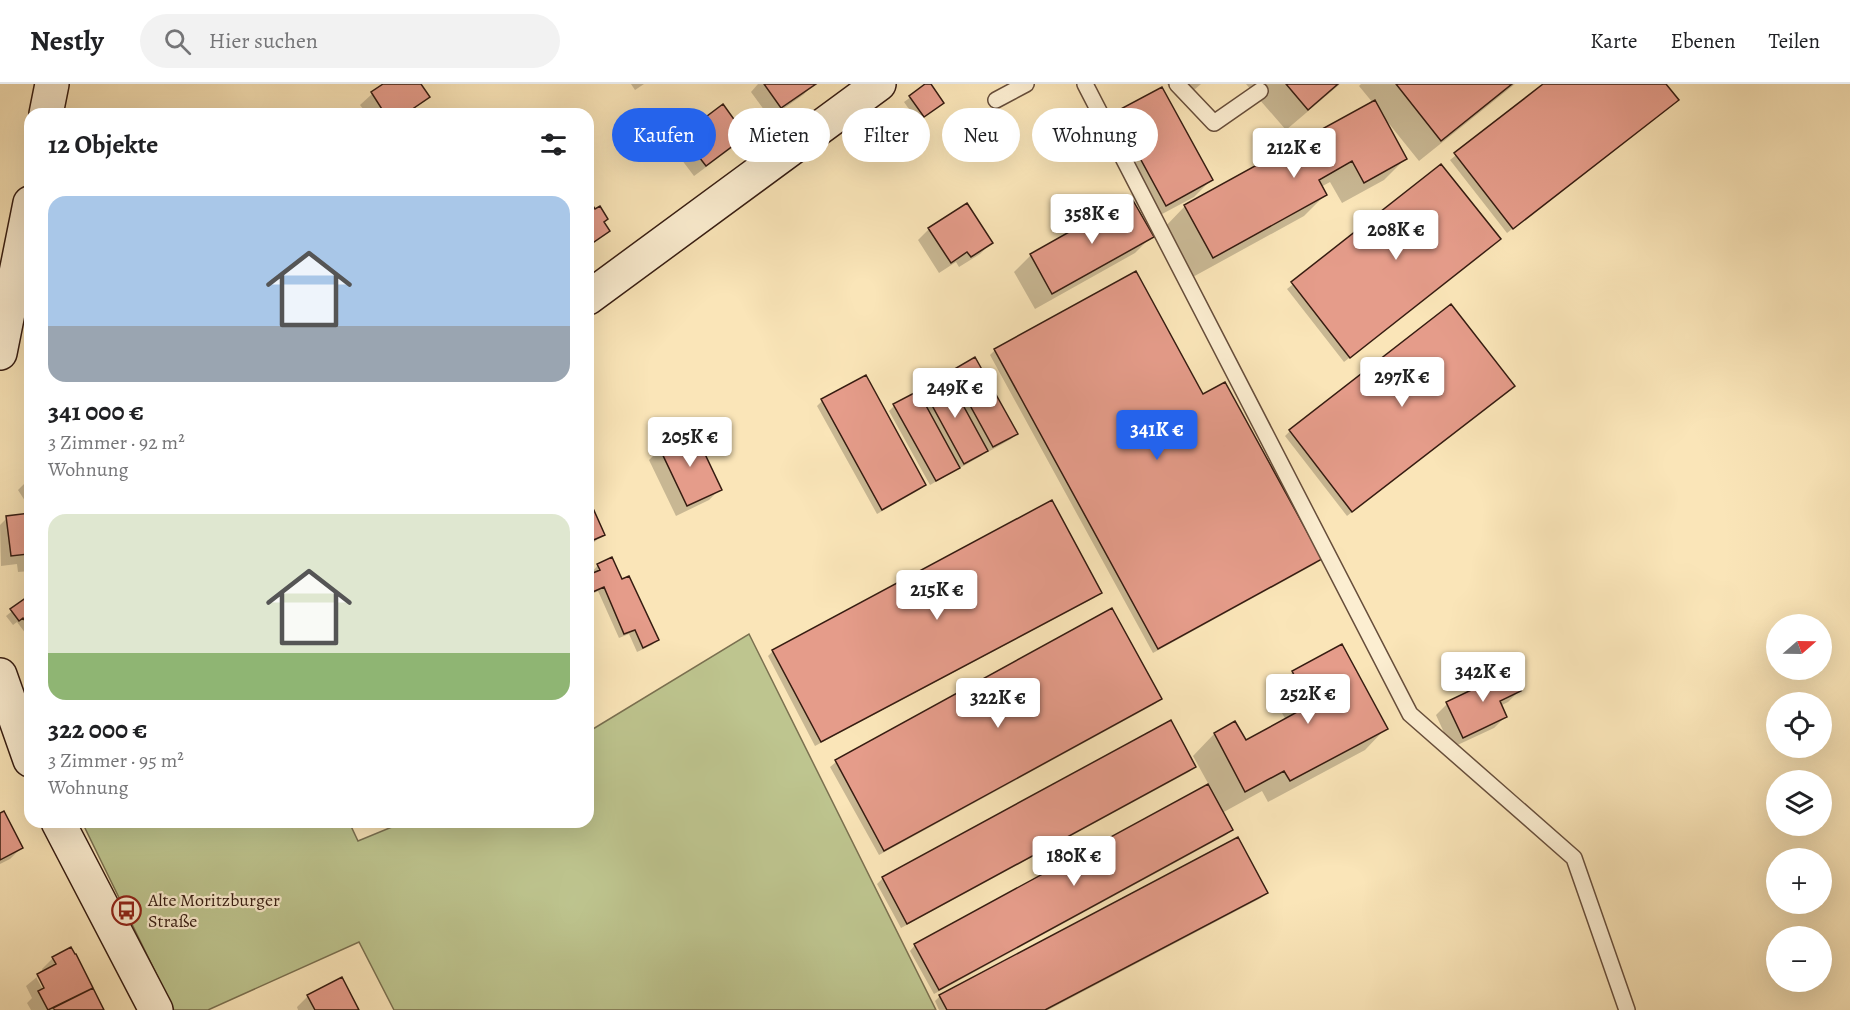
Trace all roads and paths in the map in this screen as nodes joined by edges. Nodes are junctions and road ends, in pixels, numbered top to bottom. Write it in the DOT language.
graph roads {
  1 [pos="52,84"];
  2 [pos="879,84"];
  3 [pos="1026,84"];
  4 [pos="1085,84"];
  5 [pos="1178,84"];
  6 [pos="1260,91"];
  7 [pos="996,100"];
  8 [pos="47,108"];
  9 [pos="24,233"];
  10 [pos="594,294"];
  11 [pos="0,353"];
  12 [pos="0,675"];
  13 [pos="23,716"];
  14 [pos="61,828"];
  15 [pos="156,1010"];
  16 [pos="1627,1010"];
  1 -- 8 [label="main road"];
  2 -- 10 [label="main road"];
  3 -- 7 [label="lane"];
  4 -- 16 [label="lane"];
  5 -- 6 [label="lane"];
  9 -- 11 [label="main road"];
  12 -- 13 [label="main road"];
  14 -- 15 [label="main road"];
}
